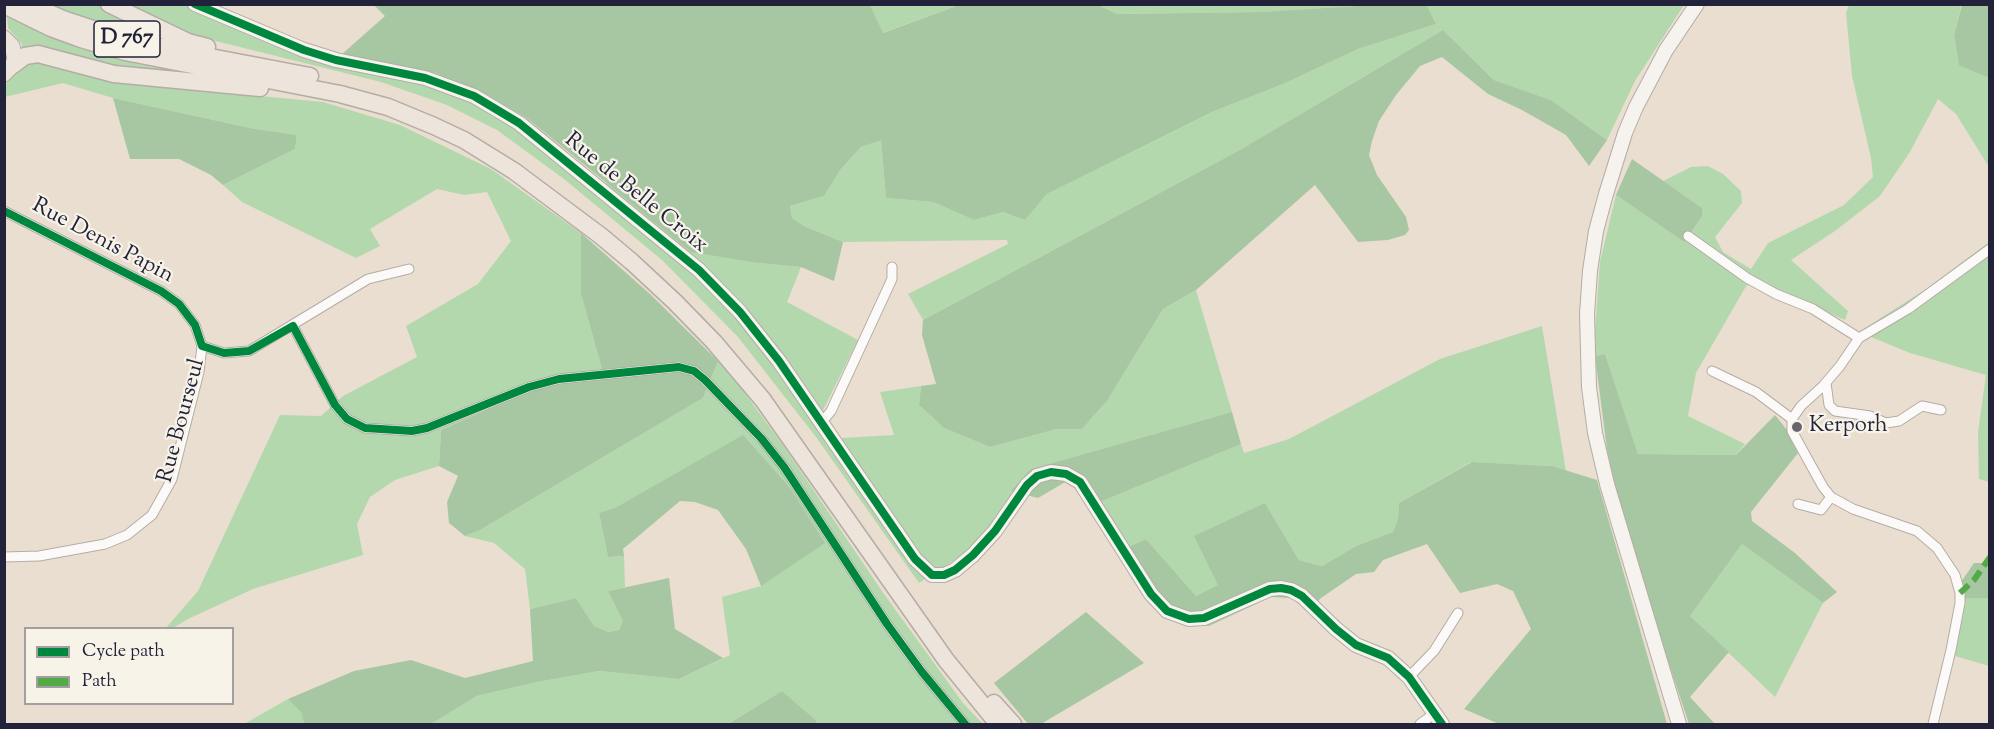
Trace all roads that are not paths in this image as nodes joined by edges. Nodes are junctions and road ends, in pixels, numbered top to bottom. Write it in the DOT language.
graph roads {
  1 [pos="29,4"];
  2 [pos="109,4"];
  3 [pos="195,4"];
  4 [pos="1697,4"];
  5 [pos="4,5"];
  6 [pos="4,38"];
  7 [pos="228,60"];
  8 [pos="8,69"];
  9 [pos="340,94"];
  10 [pos="4,211"];
  11 [pos="1688,236"];
  12 [pos="1989,249"];
  13 [pos="892,267"];
  14 [pos="409,269"];
  15 [pos="293,326"];
  16 [pos="1859,338"];
  17 [pos="202,346"];
  18 [pos="1712,371"];
  19 [pos="1826,382"];
  20 [pos="1941,410"];
  21 [pos="1792,419"];
  22 [pos="822,422"];
  23 [pos="1831,496"];
  24 [pos="1798,504"];
  25 [pos="4,557"];
  26 [pos="1458,613"];
  27 [pos="1409,677"];
  28 [pos="1438,719"];
  29 [pos="966,724"];
  30 [pos="998,724"];
  31 [pos="1013,724"];
  32 [pos="1420,724"];
  33 [pos="1679,724"];
  34 [pos="1933,724"];
  1 -- 7 [label="highway, D 767"];
  2 -- 7 [label="highway"];
  3 -- 22 [label="street, Rue de Belle Croix"];
  4 -- 33 [label="street"];
  5 -- 9 [label="highway, D 767"];
  6 -- 8 [label="main road"];
  7 -- 31 [label="highway, D 767"];
  8 -- 9 [label="highway"];
  9 -- 30 [label="highway, D 767"];
  10 -- 17 [label="street, Rue Denis Papin"];
  11 -- 16 [label="street"];
  12 -- 16 [label="street"];
  13 -- 22 [label="street"];
  14 -- 15 [label="street"];
  15 -- 17 [label="street"];
  15 -- 29 [label="street"];
  16 -- 19 [label="street"];
  17 -- 25 [label="street, Rue Bourseul"];
  18 -- 21 [label="street"];
  19 -- 20 [label="street"];
  19 -- 21 [label="street"];
  21 -- 23 [label="street"];
  22 -- 27 [label="street, Rue de Belle Croix"];
  23 -- 24 [label="street"];
  23 -- 34 [label="street"];
  26 -- 27 [label="street"];
  27 -- 28 [label="street"];
  28 -- 32 [label="street"];
}
